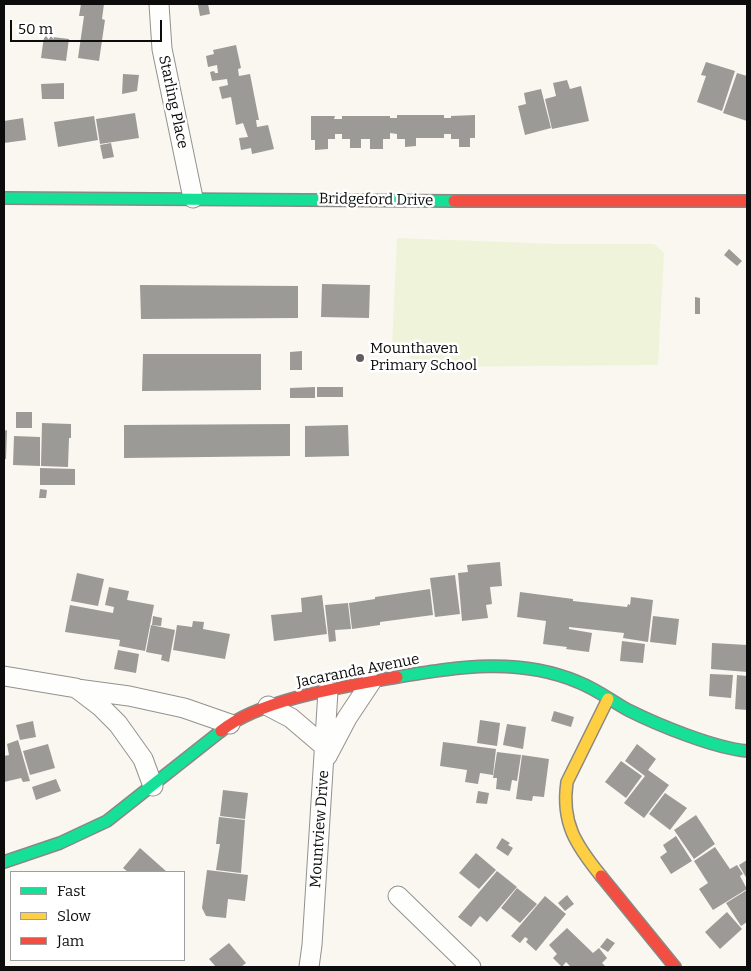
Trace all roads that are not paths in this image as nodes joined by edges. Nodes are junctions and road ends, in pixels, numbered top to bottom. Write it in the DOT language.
graph roads {
  1 [pos="159,4"];
  2 [pos="4,198"];
  3 [pos="193,198"];
  4 [pos="747,201"];
  5 [pos="4,676"];
  6 [pos="371,682"];
  7 [pos="76,688"];
  8 [pos="328,690"];
  9 [pos="608,699"];
  10 [pos="268,706"];
  11 [pos="230,724"];
  12 [pos="747,751"];
  13 [pos="324,754"];
  14 [pos="153,786"];
  15 [pos="4,862"];
  16 [pos="398,896"];
  17 [pos="309,967"];
  18 [pos="471,967"];
  19 [pos="675,967"];
  1 -- 3 [label="street, Starling Place"];
  2 -- 3 [label="street, Bridgeford Drive"];
  3 -- 4 [label="street, Bridgeford Drive"];
  5 -- 7 [label="street"];
  6 -- 8 [label="street, Jacaranda Avenue"];
  6 -- 9 [label="street, Jacaranda Avenue"];
  6 -- 13 [label="street"];
  7 -- 11 [label="street"];
  7 -- 14 [label="street"];
  8 -- 10 [label="street, Jacaranda Avenue"];
  8 -- 13 [label="street, Mountview Drive"];
  9 -- 12 [label="street, Jacaranda Avenue"];
  9 -- 19 [label="street"];
  10 -- 11 [label="street, Jacaranda Avenue"];
  10 -- 13 [label="street"];
  11 -- 14 [label="street, Jacaranda Avenue"];
  13 -- 17 [label="street, Mountview Drive"];
  14 -- 15 [label="street, Jacaranda Avenue"];
  16 -- 18 [label="street"];
}
